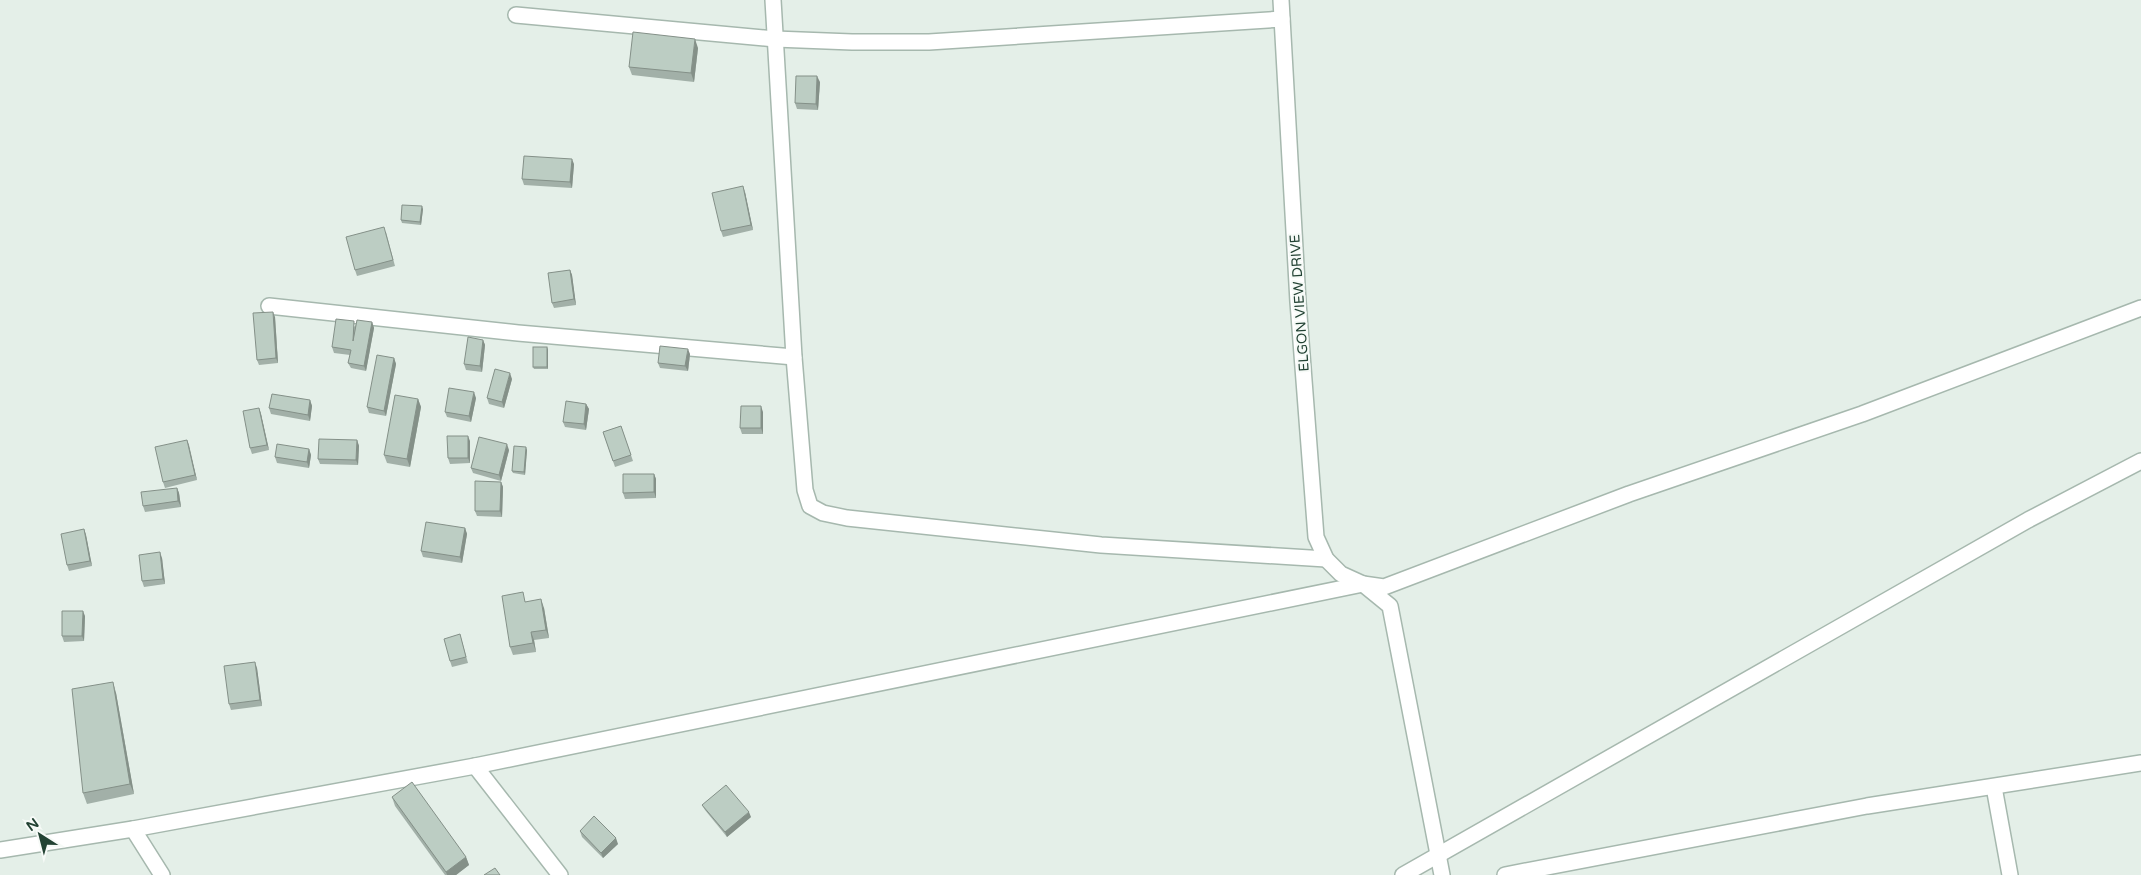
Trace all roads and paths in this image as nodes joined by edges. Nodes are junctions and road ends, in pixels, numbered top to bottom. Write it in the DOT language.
graph roads {
  1 [pos="773,0"];
  2 [pos="1281,0"];
  3 [pos="516,15"];
  4 [pos="1282,18"];
  5 [pos="775,39"];
  6 [pos="270,306"];
  7 [pos="2141,308"];
  8 [pos="794,357"];
  9 [pos="2141,460"];
  10 [pos="1326,559"];
  11 [pos="1363,584"];
  12 [pos="2141,763"];
  13 [pos="475,766"];
  14 [pos="1994,787"];
  15 [pos="133,829"];
  16 [pos="0,850"];
  17 [pos="1439,856"];
  18 [pos="162,875"];
  19 [pos="560,875"];
  20 [pos="1404,875"];
  21 [pos="1442,875"];
  22 [pos="1505,875"];
  23 [pos="2010,875"];
  1 -- 5 [label="street"];
  2 -- 4 [label="street, ELGON VIEW DRIVE"];
  3 -- 5 [label="street"];
  4 -- 5 [label="street"];
  4 -- 10 [label="street, ELGON VIEW DRIVE"];
  5 -- 8 [label="street"];
  6 -- 8 [label="street"];
  7 -- 11 [label="street"];
  8 -- 10 [label="street"];
  9 -- 17 [label="street"];
  10 -- 11 [label="street, ELGON VIEW DRIVE"];
  11 -- 13 [label="street"];
  11 -- 17 [label="street"];
  12 -- 14 [label="street"];
  13 -- 15 [label="street"];
  13 -- 19 [label="street"];
  14 -- 22 [label="street"];
  14 -- 23 [label="street"];
  15 -- 16 [label="street"];
  15 -- 18 [label="street"];
  17 -- 20 [label="street"];
  17 -- 21 [label="street"];
}
